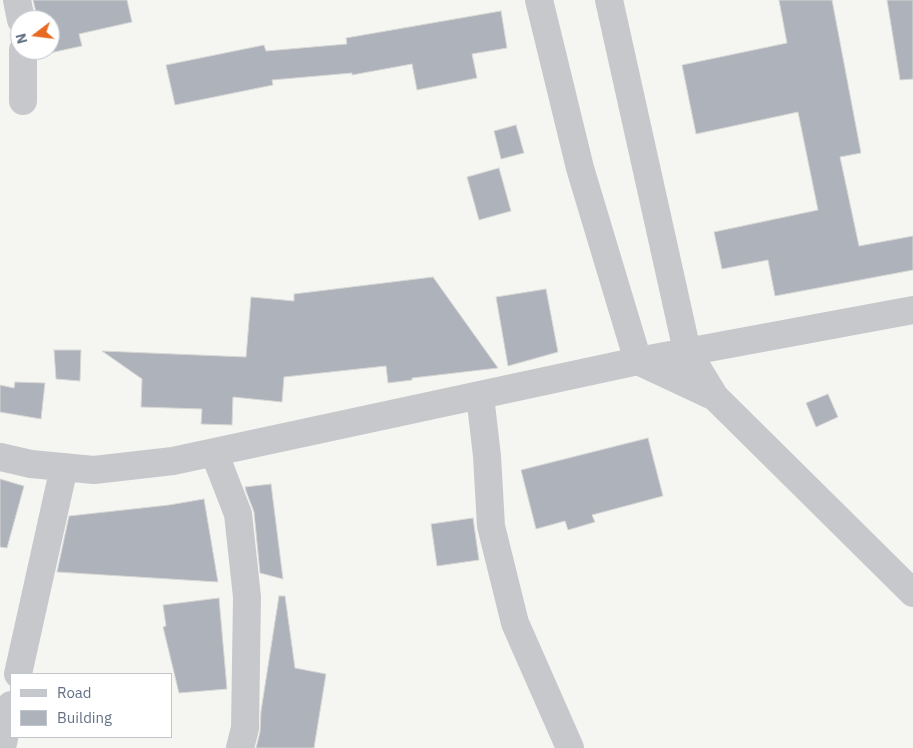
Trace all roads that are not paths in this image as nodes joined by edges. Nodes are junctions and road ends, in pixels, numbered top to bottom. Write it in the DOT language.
graph roads {
  1 [pos="539,0"];
  2 [pos="609,0"];
  3 [pos="24,60"];
  4 [pos="23,100"];
  5 [pos="913,310"];
  6 [pos="687,352"];
  7 [pos="638,361"];
  8 [pos="484,395"];
  9 [pos="715,397"];
  10 [pos="214,452"];
  11 [pos="0,457"];
  12 [pos="64,467"];
  13 [pos="913,593"];
  14 [pos="12,672"];
  15 [pos="10,710"];
  16 [pos="2,748"];
  17 [pos="240,748"];
  18 [pos="570,748"];
  1 -- 7 [label="street"];
  2 -- 6 [label="street"];
  3 -- 4 [label="street"];
  5 -- 6 [label="street"];
  6 -- 7 [label="street"];
  6 -- 9 [label="street"];
  7 -- 8 [label="street"];
  7 -- 9 [label="street"];
  8 -- 10 [label="street"];
  8 -- 18 [label="street"];
  9 -- 13 [label="street"];
  10 -- 12 [label="street"];
  10 -- 17 [label="street"];
  11 -- 12 [label="street"];
  12 -- 14 [label="street"];
  15 -- 16 [label="street"];
}
